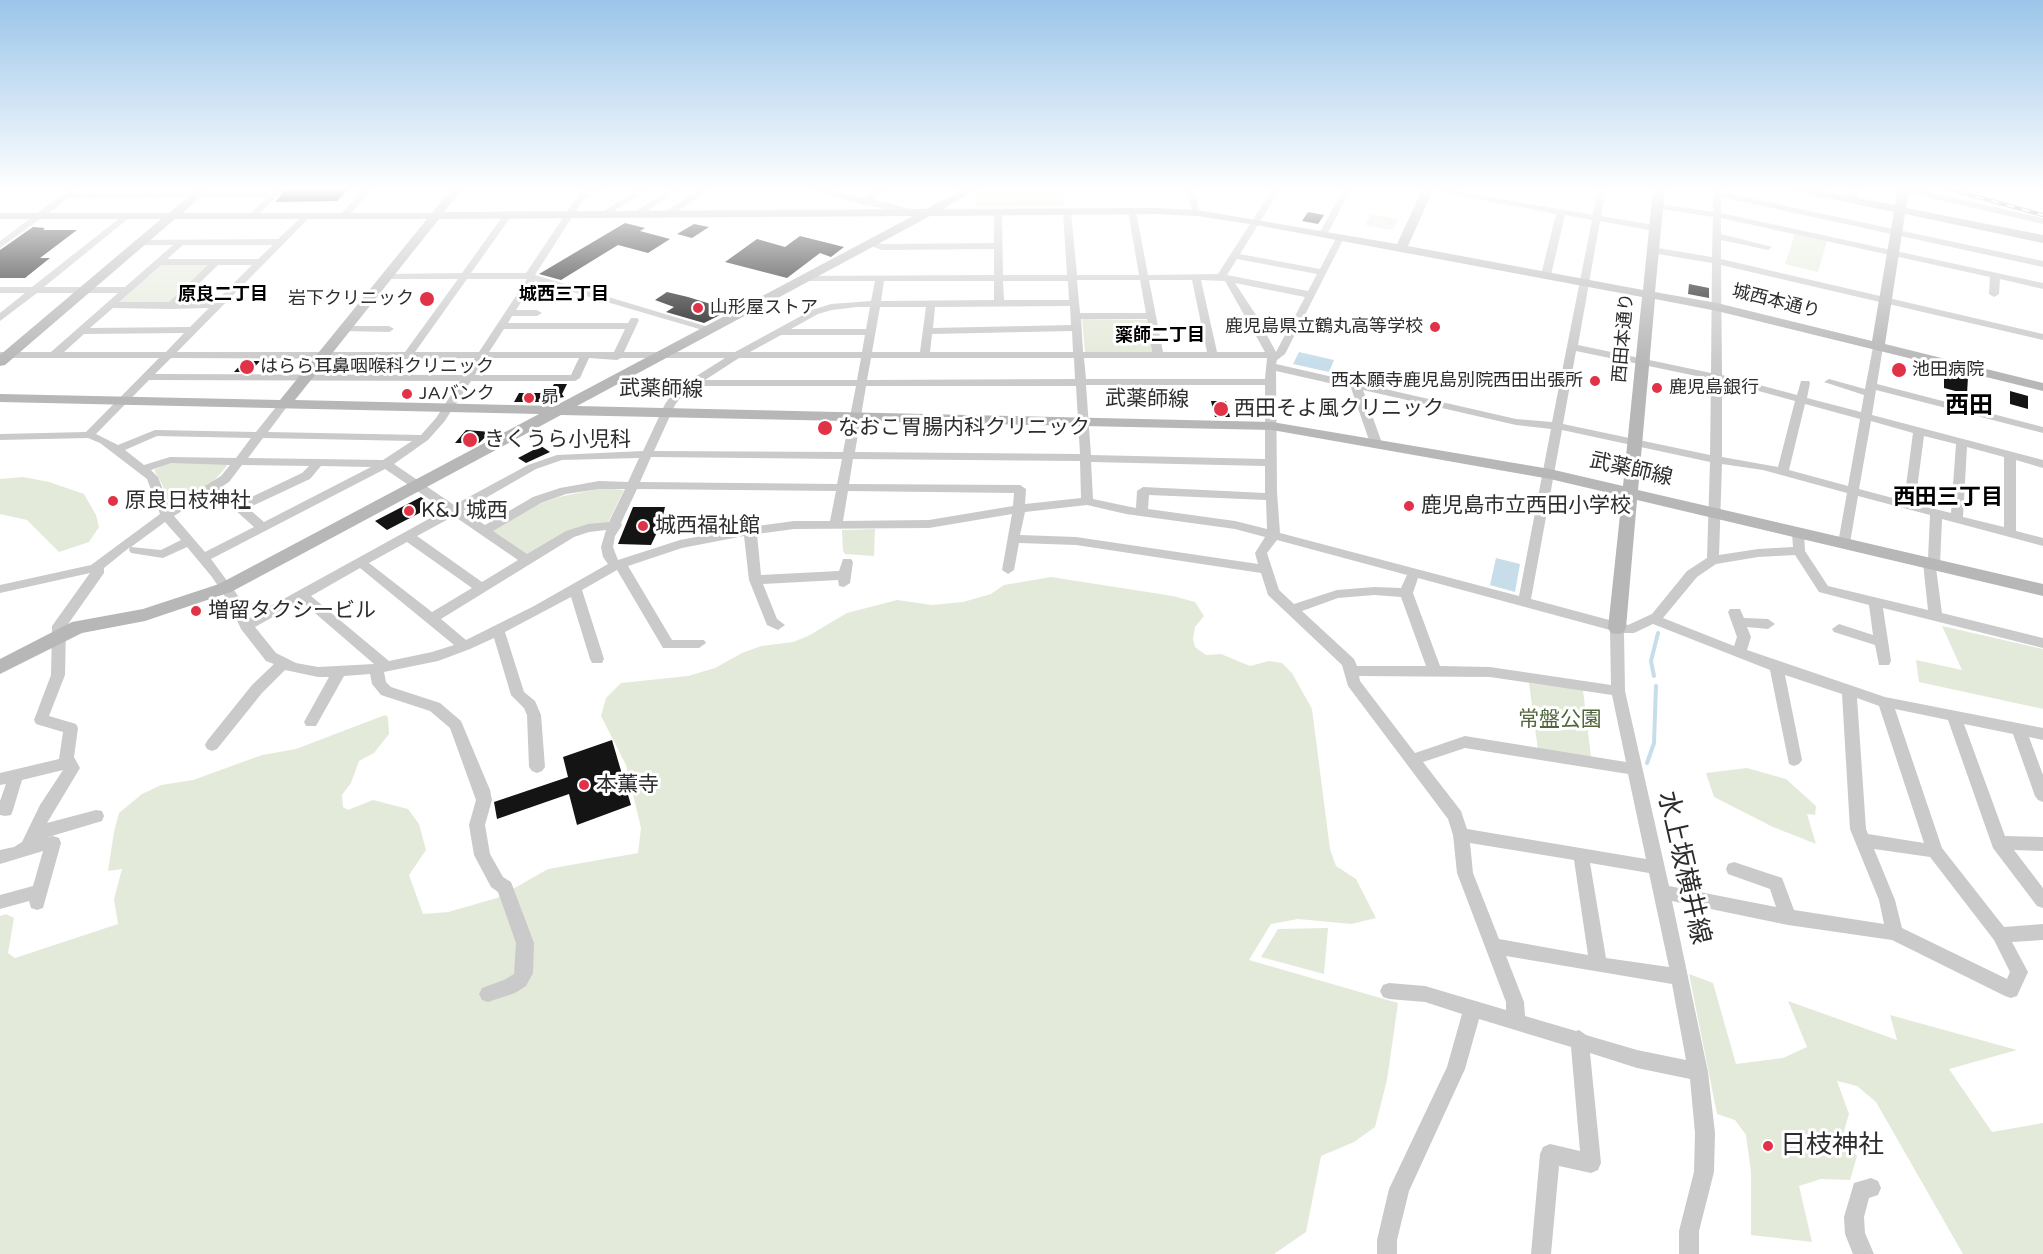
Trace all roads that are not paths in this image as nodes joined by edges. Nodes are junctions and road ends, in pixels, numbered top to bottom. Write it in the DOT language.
graph roads {
  1 [pos="999,246"];
  2 [pos="88,247"];
  3 [pos="137,247"];
  4 [pos="176,247"];
  5 [pos="276,247"];
  6 [pos="412,247"];
  7 [pos="485,247"];
  8 [pos="549,247"];
  9 [pos="865,247"];
  10 [pos="880,247"];
  11 [pos="938,247"];
  12 [pos="1070,247"];
  13 [pos="1138,247"];
  14 [pos="1240,247"];
  15 [pos="1336,247"];
  16 [pos="1387,247"];
  17 [pos="1553,247"];
  18 [pos="1591,247"];
  19 [pos="1652,247"];
  20 [pos="1717,247"];
  21 [pos="1861,247"];
  22 [pos="1896,247"];
  23 [pos="1961,247"];
  24 [pos="1401,249"];
  25 [pos="1652,250"];
  26 [pos="1895,254"];
  27 [pos="1234,256"];
  28 [pos="159,261"];
  29 [pos="1717,261"];
  30 [pos="216,262"];
  31 [pos="261,262"];
  32 [pos="2043,264"];
  33 [pos="1323,272"];
  34 [pos="1546,275"];
  35 [pos="388,276"];
  36 [pos="464,276"];
  37 [pos="1995,276"];
  38 [pos="530,277"];
  39 [pos="1196,277"];
  40 [pos="1073,278"];
  41 [pos="1144,278"];
  42 [pos="1225,278"];
  43 [pos="802,279"];
  44 [pos="998,279"];
  45 [pos="879,280"];
  46 [pos="1585,282"];
  47 [pos="2043,286"];
  48 [pos="0,290"];
  49 [pos="35,290"];
  50 [pos="85,290"];
  51 [pos="128,290"];
  52 [pos="1648,294"];
  53 [pos="1994,294"];
  54 [pos="1311,295"];
  55 [pos="1887,300"];
  56 [pos="876,303"];
  57 [pos="931,303"];
  58 [pos="999,303"];
  59 [pos="1075,303"];
  60 [pos="110,305"];
  61 [pos="217,305"];
  62 [pos="171,306"];
  63 [pos="1717,307"];
  64 [pos="640,309"];
  65 [pos="510,313"];
  66 [pos="537,313"];
  67 [pos="1076,316"];
  68 [pos="1150,316"];
  69 [pos="0,318"];
  70 [pos="502,326"];
  71 [pos="630,326"];
  72 [pos="1077,328"];
  73 [pos="344,329"];
  74 [pos="389,329"];
  75 [pos="710,329"];
  76 [pos="192,330"];
  77 [pos="82,331"];
  78 [pos="928,331"];
  79 [pos="779,332"];
  80 [pos="871,332"];
  81 [pos="2043,337"];
  82 [pos="1572,347"];
  83 [pos="1878,347"];
  84 [pos="736,355"];
  85 [pos="867,355"];
  86 [pos="925,355"];
  87 [pos="1079,355"];
  88 [pos="1158,355"];
  89 [pos="1213,355"];
  90 [pos="54,356"];
  91 [pos="167,356"];
  92 [pos="322,356"];
  93 [pos="407,356"];
  94 [pos="483,356"];
  95 [pos="585,356"];
  96 [pos="659,356"];
  97 [pos="3,357"];
  98 [pos="617,357"];
  99 [pos="1271,360"];
  100 [pos="1642,361"];
  101 [pos="1717,376"];
  102 [pos="147,377"];
  103 [pos="305,378"];
  104 [pos="468,378"];
  105 [pos="1081,382"];
  106 [pos="1270,382"];
  107 [pos="1805,382"];
  108 [pos="1829,382"];
  109 [pos="689,383"];
  110 [pos="861,383"];
  111 [pos="1356,386"];
  112 [pos="2043,387"];
  113 [pos="1870,390"];
  114 [pos="0,398"];
  115 [pos="1800,399"];
  116 [pos="123,401"];
  117 [pos="284,404"];
  118 [pos="448,408"];
  119 [pos="557,409"];
  120 [pos="666,412"];
  121 [pos="856,417"];
  122 [pos="1866,417"];
  123 [pos="1084,421"];
  124 [pos="1272,426"];
  125 [pos="1558,426"];
  126 [pos="2043,430"];
  127 [pos="1919,432"];
  128 [pos="89,435"];
  129 [pos="259,435"];
  130 [pos="0,437"];
  131 [pos="424,438"];
  132 [pos="1376,443"];
  133 [pos="1634,443"];
  134 [pos="1962,443"];
  135 [pos="117,449"];
  136 [pos="648,454"];
  137 [pos="848,456"];
  138 [pos="2010,456"];
  139 [pos="1086,458"];
  140 [pos="1716,460"];
  141 [pos="238,461"];
  142 [pos="318,463"];
  143 [pos="1271,463"];
  144 [pos="386,464"];
  145 [pos="2043,464"];
  146 [pos="143,469"];
  147 [pos="1784,471"];
  148 [pos="1550,474"];
  149 [pos="417,485"];
  150 [pos="633,485"];
  151 [pos="216,486"];
  152 [pos="842,487"];
  153 [pos="1853,489"];
  154 [pos="1629,492"];
  155 [pos="1271,497"];
  156 [pos="1087,501"];
  157 [pos="1909,505"];
  158 [pos="241,507"];
  159 [pos="453,510"];
  160 [pos="1019,510"];
  161 [pos="1142,511"];
  162 [pos="1936,512"];
  163 [pos="1714,513"];
  164 [pos="167,516"];
  165 [pos="1957,518"];
  166 [pos="836,524"];
  167 [pos="616,525"];
  168 [pos="263,528"];
  169 [pos="484,531"];
  170 [pos="750,531"];
  171 [pos="1798,533"];
  172 [pos="2010,533"];
  173 [pos="1274,535"];
  174 [pos="408,536"];
  175 [pos="1012,539"];
  176 [pos="188,541"];
  177 [pos="2043,542"];
  178 [pos="1844,543"];
  179 [pos="135,550"];
  180 [pos="1799,551"];
  181 [pos="203,558"];
  182 [pos="526,560"];
  183 [pos="1713,560"];
  184 [pos="360,562"];
  185 [pos="1931,564"];
  186 [pos="616,565"];
  187 [pos="96,568"];
  188 [pos="1264,569"];
  189 [pos="1008,570"];
  190 [pos="846,573"];
  191 [pos="1414,573"];
  192 [pos="755,580"];
  193 [pos="225,588"];
  194 [pos="481,588"];
  195 [pos="0,589"];
  196 [pos="575,590"];
  197 [pos="2043,590"];
  198 [pos="1406,593"];
  199 [pos="302,595"];
  200 [pos="1875,602"];
  201 [pos="1524,603"];
  202 [pos="1292,610"];
  203 [pos="1936,617"];
  204 [pos="431,619"];
  205 [pos="1652,620"];
  206 [pos="1768,624"];
  207 [pos="778,625"];
  208 [pos="246,626"];
  209 [pos="1617,628"];
  210 [pos="1839,629"];
  211 [pos="498,630"];
  212 [pos="57,636"];
  213 [pos="1881,642"];
  214 [pos="699,643"];
  215 [pos="2043,643"];
  216 [pos="465,646"];
  217 [pos="1739,653"];
  218 [pos="597,659"];
  219 [pos="1884,661"];
  220 [pos="282,664"];
  221 [pos="0,667"];
  222 [pos="1776,667"];
  223 [pos="381,668"];
  224 [pos="1351,671"];
  225 [pos="1435,671"];
  226 [pos="339,672"];
  227 [pos="1849,690"];
  228 [pos="1618,691"];
  229 [pos="1885,702"];
  230 [pos="1954,716"];
  231 [pos="311,722"];
  232 [pos="2019,729"];
  233 [pos="2043,734"];
  234 [pos="212,745"];
  235 [pos="1412,760"];
  236 [pos="1794,760"];
  237 [pos="70,762"];
  238 [pos="537,767"];
  239 [pos="1634,769"];
  240 [pos="8,777"];
  241 [pos="2043,796"];
  242 [pos="5,810"];
  243 [pos="96,816"];
  244 [pos="1461,835"];
  245 [pos="1862,840"];
  246 [pos="31,841"];
  247 [pos="1999,843"];
  248 [pos="2043,844"];
  249 [pos="1935,851"];
  250 [pos="1581,855"];
  251 [pos="0,857"];
  252 [pos="1655,867"];
  253 [pos="1734,869"];
  254 [pos="1661,892"];
  255 [pos="2043,901"];
  256 [pos="0,902"];
  257 [pos="1788,917"];
  258 [pos="2043,932"];
  259 [pos="1894,933"];
  260 [pos="2000,935"];
  261 [pos="1495,946"];
  262 [pos="1598,965"];
  263 [pos="1680,977"];
  264 [pos="1389,991"];
  265 [pos="488,994"];
  266 [pos="1473,1008"];
  267 [pos="1516,1020"];
  268 [pos="1579,1039"];
  269 [pos="1699,1072"];
  270 [pos="1871,1188"];
  271 [pos="1387,1254"];
  272 [pos="1541,1254"];
  273 [pos="1689,1254"];
  274 [pos="1864,1254"];
  1 -- 44 [label="street"];
  2 -- 49 [label="street"];
  3 -- 50 [label="street"];
  4 -- 28 [label="street"];
  5 -- 31 [label="street"];
  6 -- 35 [label="street"];
  7 -- 36 [label="street"];
  8 -- 38 [label="street"];
  9 -- 43 [label="street"];
  10 -- 11 [label="street"];
  12 -- 40 [label="street"];
  13 -- 41 [label="street"];
  14 -- 27 [label="street"];
  15 -- 33 [label="street"];
  16 -- 24 [label="street, 城西本通り"];
  17 -- 34 [label="street"];
  18 -- 46 [label="street"];
  19 -- 25 [label="street, 西田本通り"];
  20 -- 29 [label="street"];
  21 -- 26 [label="street"];
  22 -- 26 [label="street"];
  23 -- 32 [label="street"];
  24 -- 34 [label="street, 城西本通り"];
  25 -- 29 [label="street"];
  25 -- 52 [label="street, 西田本通り"];
  26 -- 37 [label="street"];
  26 -- 55 [label="street"];
  27 -- 33 [label="street"];
  27 -- 42 [label="street"];
  28 -- 30 [label="street"];
  28 -- 51 [label="street"];
  29 -- 55 [label="street"];
  29 -- 63 [label="street"];
  30 -- 31 [label="street"];
  30 -- 62 [label="street"];
  31 -- 61 [label="street"];
  33 -- 54 [label="street"];
  34 -- 46 [label="street, 城西本通り"];
  35 -- 36 [label="street"];
  35 -- 73 [label="street"];
  36 -- 38 [label="street"];
  36 -- 93 [label="street"];
  37 -- 47 [label="street"];
  37 -- 53 [label="street"];
  38 -- 64 [label="street"];
  38 -- 65 [label="street"];
  39 -- 41 [label="street"];
  39 -- 42 [label="street"];
  39 -- 89 [label="street"];
  40 -- 41 [label="street"];
  40 -- 44 [label="street"];
  40 -- 59 [label="street"];
  41 -- 68 [label="street"];
  42 -- 54 [label="street"];
  42 -- 99 [label="street"];
  43 -- 45 [label="street"];
  43 -- 75 [label="street"];
  44 -- 45 [label="street"];
  44 -- 58 [label="street"];
  45 -- 56 [label="street"];
  46 -- 52 [label="street, 城西本通り"];
  46 -- 82 [label="street"];
  48 -- 49 [label="street"];
  49 -- 50 [label="street"];
  49 -- 69 [label="street"];
  50 -- 51 [label="street"];
  50 -- 97 [label="street"];
  51 -- 60 [label="street"];
  52 -- 63 [label="street, 城西本通り"];
  52 -- 100 [label="street, 西田本通り"];
  54 -- 99 [label="street"];
  55 -- 81 [label="street"];
  55 -- 83 [label="street"];
  56 -- 57 [label="street"];
  56 -- 79 [label="street"];
  56 -- 80 [label="street"];
  57 -- 58 [label="street"];
  57 -- 78 [label="street"];
  58 -- 59 [label="street"];
  59 -- 67 [label="street"];
  60 -- 62 [label="street"];
  60 -- 77 [label="street"];
  61 -- 62 [label="street"];
  61 -- 76 [label="street"];
  63 -- 83 [label="street, 城西本通り"];
  63 -- 101 [label="street"];
  64 -- 71 [label="street"];
  64 -- 75 [label="street"];
  65 -- 66 [label="street"];
  65 -- 70 [label="street"];
  67 -- 68 [label="street"];
  67 -- 72 [label="street"];
  68 -- 88 [label="street"];
  70 -- 71 [label="street"];
  70 -- 94 [label="street"];
  71 -- 98 [label="street"];
  72 -- 78 [label="street"];
  72 -- 87 [label="street"];
  73 -- 74 [label="street"];
  73 -- 92 [label="street"];
  75 -- 96 [label="street"];
  76 -- 77 [label="street"];
  76 -- 91 [label="street"];
  77 -- 90 [label="street"];
  78 -- 86 [label="street"];
  79 -- 80 [label="street"];
  79 -- 84 [label="street"];
  80 -- 85 [label="street"];
  82 -- 100 [label="street"];
  82 -- 125 [label="street"];
  83 -- 112 [label="street, 城西本通り"];
  83 -- 113 [label="street"];
  84 -- 85 [label="street"];
  84 -- 96 [label="street"];
  84 -- 109 [label="street"];
  85 -- 86 [label="street"];
  85 -- 110 [label="street"];
  86 -- 87 [label="street"];
  87 -- 88 [label="street"];
  87 -- 105 [label="street"];
  88 -- 89 [label="street"];
  89 -- 99 [label="street"];
  90 -- 91 [label="street"];
  90 -- 97 [label="street"];
  91 -- 92 [label="street"];
  91 -- 102 [label="street"];
  92 -- 93 [label="street"];
  92 -- 103 [label="street"];
  93 -- 94 [label="street"];
  94 -- 95 [label="street"];
  94 -- 104 [label="street"];
  95 -- 98 [label="street"];
  95 -- 104 [label="street"];
  96 -- 98 [label="street"];
  96 -- 119 [label="street"];
  99 -- 106 [label="street"];
  99 -- 111 [label="street"];
  100 -- 101 [label="street"];
  100 -- 133 [label="street, 西田本通り"];
  101 -- 115 [label="street"];
  101 -- 140 [label="street"];
  102 -- 103 [label="street"];
  102 -- 116 [label="street"];
  103 -- 104 [label="street"];
  103 -- 117 [label="street"];
  104 -- 118 [label="street"];
  105 -- 106 [label="street"];
  105 -- 110 [label="street"];
  105 -- 123 [label="street"];
  106 -- 124 [label="street"];
  107 -- 115 [label="street"];
  108 -- 113 [label="street"];
  109 -- 110 [label="street"];
  109 -- 120 [label="street"];
  110 -- 121 [label="street"];
  111 -- 125 [label="street"];
  111 -- 132 [label="street"];
  113 -- 122 [label="street"];
  113 -- 126 [label="street"];
  114 -- 116 [label="street, 武薬師線"];
  115 -- 122 [label="street"];
  115 -- 147 [label="street"];
  116 -- 117 [label="street, 武薬師線"];
  116 -- 128 [label="street"];
  117 -- 118 [label="street, 武薬師線"];
  117 -- 129 [label="street"];
  118 -- 119 [label="street, 武薬師線"];
  118 -- 131 [label="street"];
  119 -- 120 [label="street, 武薬師線"];
  119 -- 149 [label="street"];
  120 -- 121 [label="street, 武薬師線"];
  120 -- 136 [label="street"];
  121 -- 123 [label="street, 武薬師線"];
  121 -- 137 [label="street"];
  122 -- 127 [label="street"];
  122 -- 153 [label="street"];
  123 -- 124 [label="street, 武薬師線"];
  123 -- 139 [label="street"];
  124 -- 132 [label="street, 武薬師線"];
  124 -- 143 [label="street"];
  125 -- 133 [label="street"];
  125 -- 148 [label="street"];
  127 -- 134 [label="street"];
  127 -- 157 [label="street"];
  128 -- 130 [label="street"];
  128 -- 135 [label="street"];
  129 -- 131 [label="street"];
  129 -- 135 [label="street"];
  129 -- 141 [label="street"];
  131 -- 144 [label="street"];
  132 -- 148 [label="street, 武薬師線"];
  133 -- 140 [label="street"];
  133 -- 154 [label="street, 西田本通り"];
  134 -- 138 [label="street"];
  134 -- 165 [label="street"];
  135 -- 146 [label="street"];
  136 -- 137 [label="street"];
  136 -- 150 [label="street"];
  136 -- 159 [label="street"];
  137 -- 139 [label="street"];
  137 -- 152 [label="street"];
  138 -- 145 [label="street"];
  138 -- 172 [label="street"];
  139 -- 143 [label="street"];
  139 -- 156 [label="street"];
  140 -- 147 [label="street"];
  140 -- 163 [label="street"];
  141 -- 142 [label="street"];
  141 -- 146 [label="street"];
  141 -- 151 [label="street"];
  142 -- 144 [label="street"];
  142 -- 158 [label="street"];
  143 -- 155 [label="street"];
  144 -- 149 [label="street"];
  144 -- 168 [label="street"];
  146 -- 164 [label="street"];
  147 -- 153 [label="street"];
  148 -- 154 [label="street, 武薬師線"];
  148 -- 201 [label="street"];
  149 -- 159 [label="street"];
  149 -- 193 [label="street"];
  150 -- 152 [label="street"];
  150 -- 167 [label="street"];
  150 -- 169 [label="street"];
  151 -- 158 [label="street"];
  151 -- 164 [label="street"];
  152 -- 160 [label="street"];
  152 -- 166 [label="street"];
  153 -- 157 [label="street"];
  153 -- 178 [label="street"];
  154 -- 163 [label="street, 武薬師線"];
  154 -- 209 [label="street, 水上坂横井線"];
  155 -- 161 [label="street"];
  155 -- 173 [label="street"];
  156 -- 160 [label="street"];
  156 -- 161 [label="street"];
  157 -- 162 [label="street"];
  158 -- 168 [label="street"];
  159 -- 169 [label="street"];
  159 -- 174 [label="street"];
  160 -- 166 [label="street"];
  160 -- 175 [label="street"];
  161 -- 173 [label="street"];
  162 -- 165 [label="street"];
  162 -- 185 [label="street"];
  163 -- 171 [label="street, 武薬師線"];
  163 -- 183 [label="street"];
  164 -- 176 [label="street"];
  164 -- 187 [label="street"];
  165 -- 172 [label="street"];
  166 -- 170 [label="street"];
  167 -- 182 [label="street"];
  167 -- 186 [label="street"];
  168 -- 181 [label="street"];
  169 -- 182 [label="street"];
  170 -- 186 [label="street"];
  170 -- 192 [label="street"];
  171 -- 178 [label="street, 武薬師線"];
  171 -- 180 [label="street"];
  172 -- 177 [label="street"];
  173 -- 188 [label="street"];
  173 -- 191 [label="street"];
  174 -- 184 [label="street"];
  174 -- 194 [label="street"];
  175 -- 188 [label="street"];
  175 -- 189 [label="street"];
  176 -- 179 [label="street"];
  176 -- 181 [label="street"];
  178 -- 185 [label="street, 武薬師線"];
  180 -- 183 [label="street"];
  180 -- 200 [label="street"];
  181 -- 193 [label="street"];
  182 -- 194 [label="street"];
  183 -- 205 [label="street"];
  184 -- 199 [label="street"];
  184 -- 204 [label="street"];
  185 -- 197 [label="street, 武薬師線"];
  185 -- 203 [label="street"];
  186 -- 196 [label="street"];
  186 -- 214 [label="street"];
  187 -- 195 [label="street"];
  187 -- 212 [label="street"];
  188 -- 202 [label="street"];
  190 -- 192 [label="street"];
  191 -- 198 [label="street"];
  191 -- 201 [label="street"];
  192 -- 207 [label="street"];
  193 -- 208 [label="street"];
  193 -- 212 [label="street"];
  194 -- 204 [label="street"];
  196 -- 211 [label="street"];
  196 -- 218 [label="street"];
  198 -- 202 [label="street"];
  198 -- 225 [label="street"];
  199 -- 208 [label="street"];
  199 -- 223 [label="street"];
  200 -- 203 [label="street"];
  200 -- 213 [label="street"];
  201 -- 209 [label="street"];
  202 -- 224 [label="street"];
  203 -- 215 [label="street"];
  204 -- 216 [label="street"];
  205 -- 209 [label="street"];
  205 -- 217 [label="street"];
  206 -- 217 [label="street"];
  208 -- 220 [label="street"];
  209 -- 228 [label="street, 水上坂横井線"];
  210 -- 213 [label="street"];
  211 -- 216 [label="street"];
  211 -- 238 [label="street"];
  212 -- 221 [label="street"];
  212 -- 237 [label="street"];
  213 -- 219 [label="street"];
  216 -- 223 [label="street"];
  217 -- 222 [label="street"];
  220 -- 226 [label="street"];
  220 -- 234 [label="street"];
  222 -- 227 [label="street"];
  222 -- 236 [label="street"];
  223 -- 226 [label="street"];
  223 -- 265 [label="street"];
  224 -- 225 [label="street"];
  224 -- 235 [label="street"];
  225 -- 228 [label="street"];
  226 -- 231 [label="street"];
  227 -- 229 [label="street"];
  227 -- 245 [label="street"];
  228 -- 239 [label="street, 水上坂横井線"];
  229 -- 230 [label="street"];
  229 -- 249 [label="street"];
  230 -- 232 [label="street"];
  230 -- 247 [label="street"];
  232 -- 233 [label="street"];
  232 -- 241 [label="street"];
  235 -- 239 [label="street"];
  235 -- 244 [label="street"];
  237 -- 240 [label="street"];
  237 -- 246 [label="street"];
  239 -- 252 [label="street, 水上坂横井線"];
  240 -- 242 [label="street"];
  243 -- 246 [label="street"];
  244 -- 250 [label="street"];
  244 -- 261 [label="street"];
  245 -- 249 [label="street"];
  245 -- 259 [label="street"];
  246 -- 251 [label="street"];
  246 -- 256 [label="street"];
  247 -- 248 [label="street"];
  247 -- 255 [label="street"];
  249 -- 260 [label="street"];
  250 -- 252 [label="street"];
  250 -- 262 [label="street"];
  252 -- 254 [label="street, 水上坂横井線"];
  253 -- 257 [label="street"];
  254 -- 257 [label="street"];
  254 -- 263 [label="street, 水上坂横井線"];
  257 -- 259 [label="street"];
  258 -- 260 [label="street"];
  259 -- 260 [label="street"];
  261 -- 262 [label="street"];
  261 -- 267 [label="street"];
  262 -- 263 [label="street"];
  263 -- 269 [label="street, 水上坂横井線"];
  264 -- 266 [label="street"];
  266 -- 267 [label="street"];
  266 -- 271 [label="street"];
  267 -- 268 [label="street"];
  268 -- 269 [label="street"];
  268 -- 272 [label="street"];
  269 -- 273 [label="street, 水上坂横井線"];
  270 -- 274 [label="street"];
}
